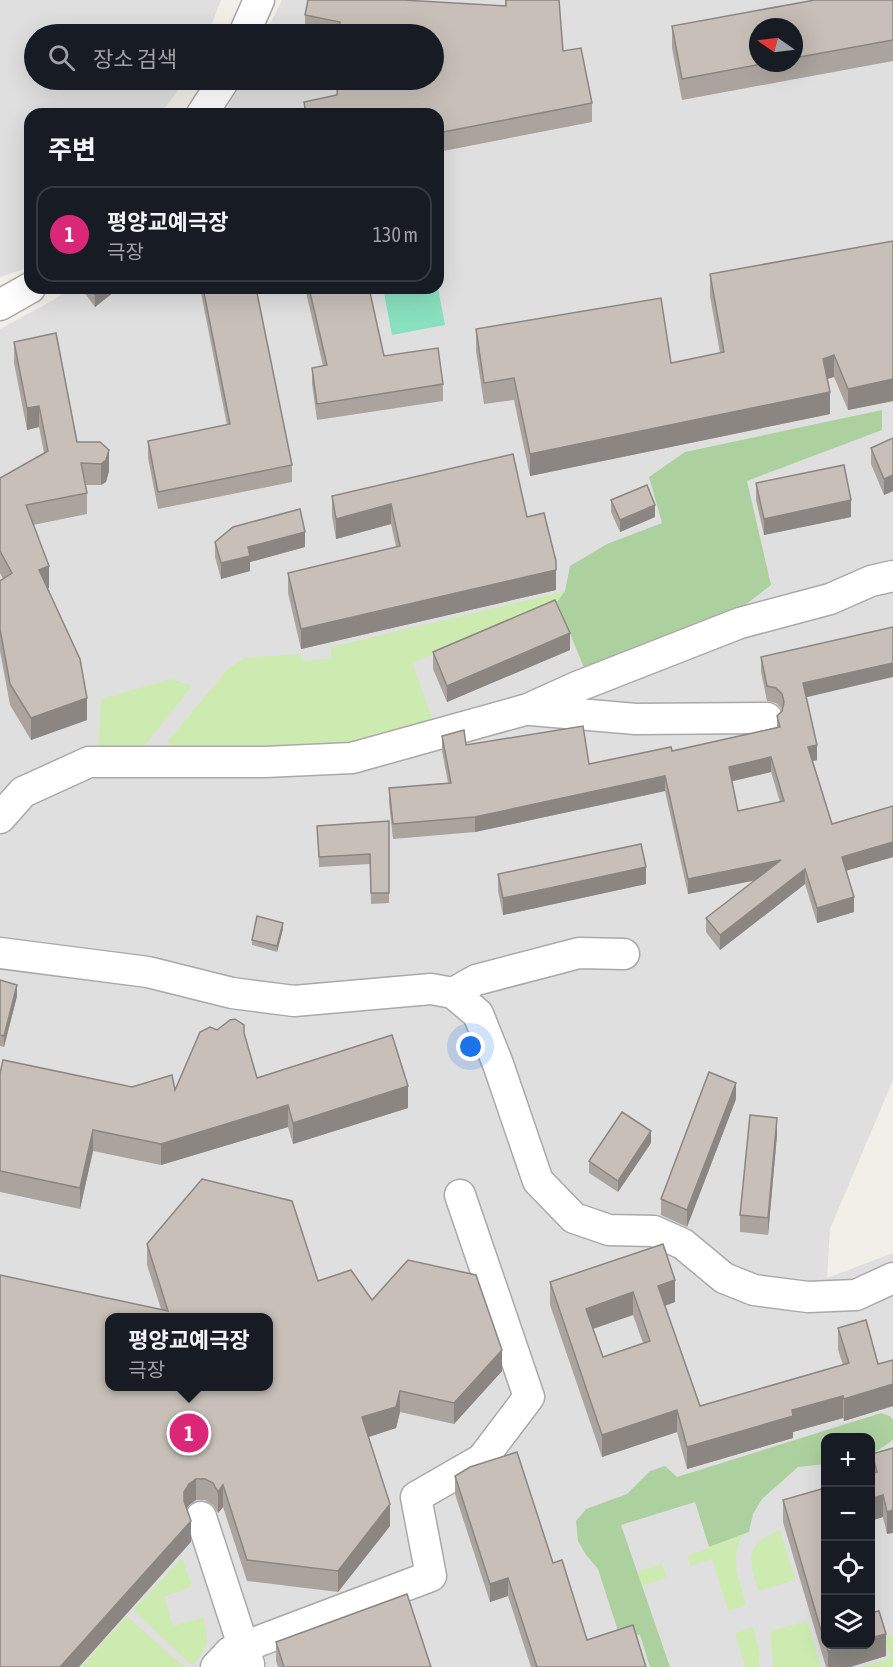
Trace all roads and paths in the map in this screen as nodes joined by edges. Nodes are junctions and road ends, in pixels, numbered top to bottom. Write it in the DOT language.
graph roads {
  1 [pos="258,0"];
  2 [pos="248,24"];
  3 [pos="218,90"];
  4 [pos="206,108"];
  5 [pos="24,291"];
  6 [pos="0,305"];
  7 [pos="893,576"];
  8 [pos="528,709"];
  9 [pos="767,718"];
  10 [pos="0,818"];
  11 [pos="0,953"];
  12 [pos="624,954"];
  13 [pos="453,993"];
  14 [pos="460,1195"];
  15 [pos="893,1278"];
  16 [pos="201,1517"];
  17 [pos="247,1657"];
  18 [pos="216,1667"];
  1 -- 2 [label="street"];
  3 -- 4 [label="street"];
  5 -- 6 [label="street"];
  7 -- 8 [label="street"];
  8 -- 9 [label="street"];
  8 -- 10 [label="street"];
  11 -- 13 [label="street"];
  12 -- 13 [label="street"];
  13 -- 15 [label="street"];
  14 -- 17 [label="street"];
  16 -- 17 [label="street"];
  17 -- 18 [label="street"];
}
